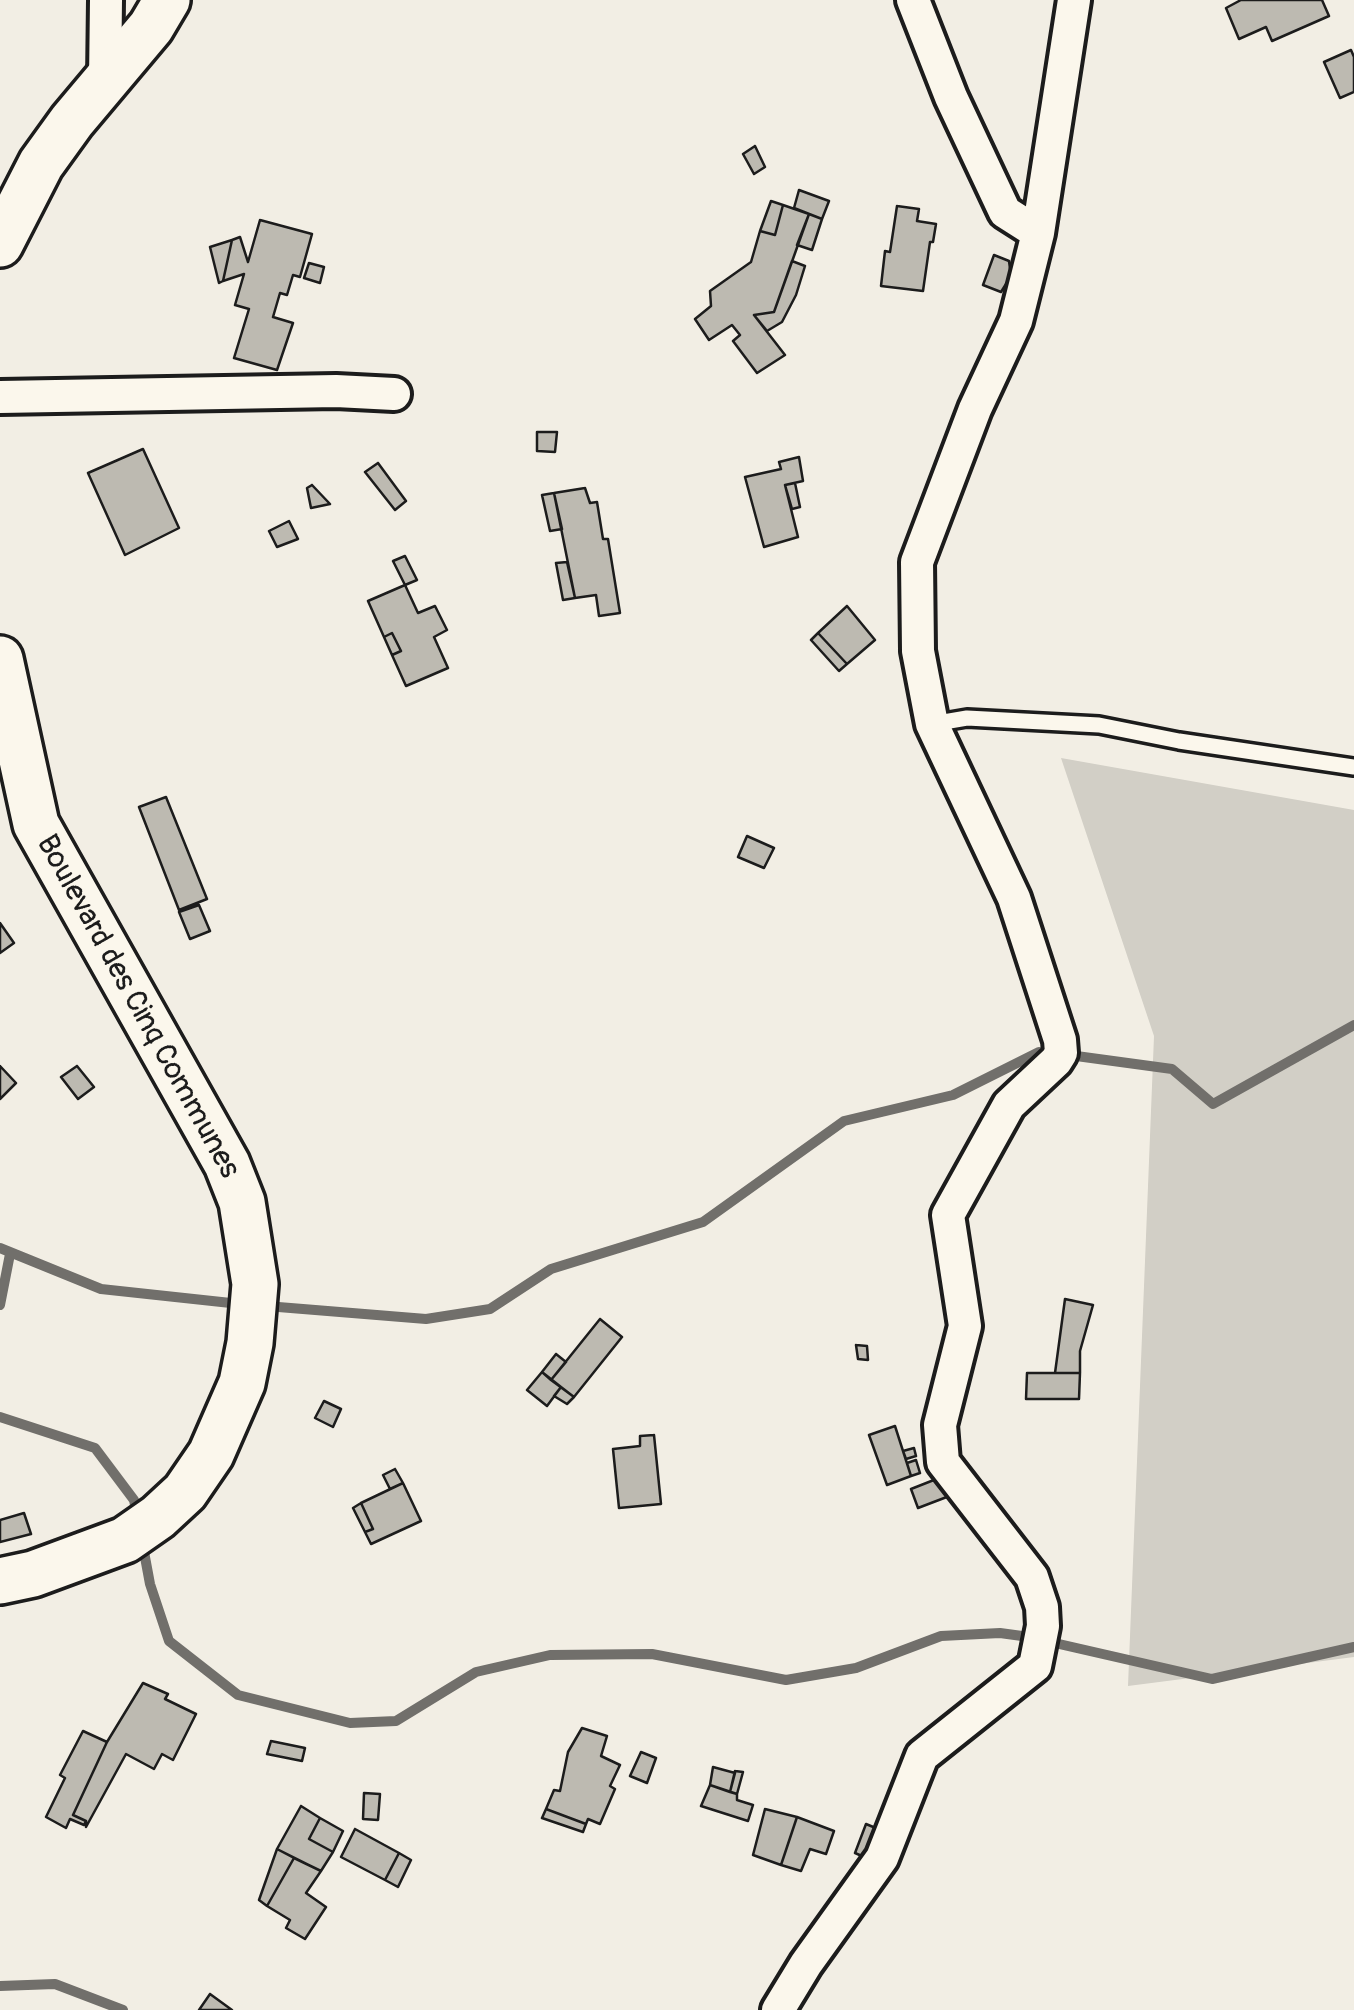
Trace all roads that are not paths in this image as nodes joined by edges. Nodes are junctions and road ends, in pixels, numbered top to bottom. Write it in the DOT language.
graph roads {
  1 [pos="106,0"];
  2 [pos="167,0"];
  3 [pos="912,0"];
  4 [pos="1074,0"];
  5 [pos="105,81"];
  6 [pos="1038,233"];
  7 [pos="0,244"];
  8 [pos="394,394"];
  9 [pos="0,397"];
  10 [pos="0,659"];
  11 [pos="932,724"];
  12 [pos="1354,767"];
  13 [pos="0,1581"];
  14 [pos="778,2010"];
  1 -- 5 [label="street"];
  2 -- 5 [label="main road"];
  3 -- 6 [label="street"];
  4 -- 6 [label="street"];
  5 -- 7 [label="main road"];
  6 -- 11 [label="street"];
  8 -- 9 [label="street"];
  10 -- 13 [label="main road, Boulevard des Cinq Communes"];
  11 -- 12 [label="lane"];
  11 -- 14 [label="street"];
}
